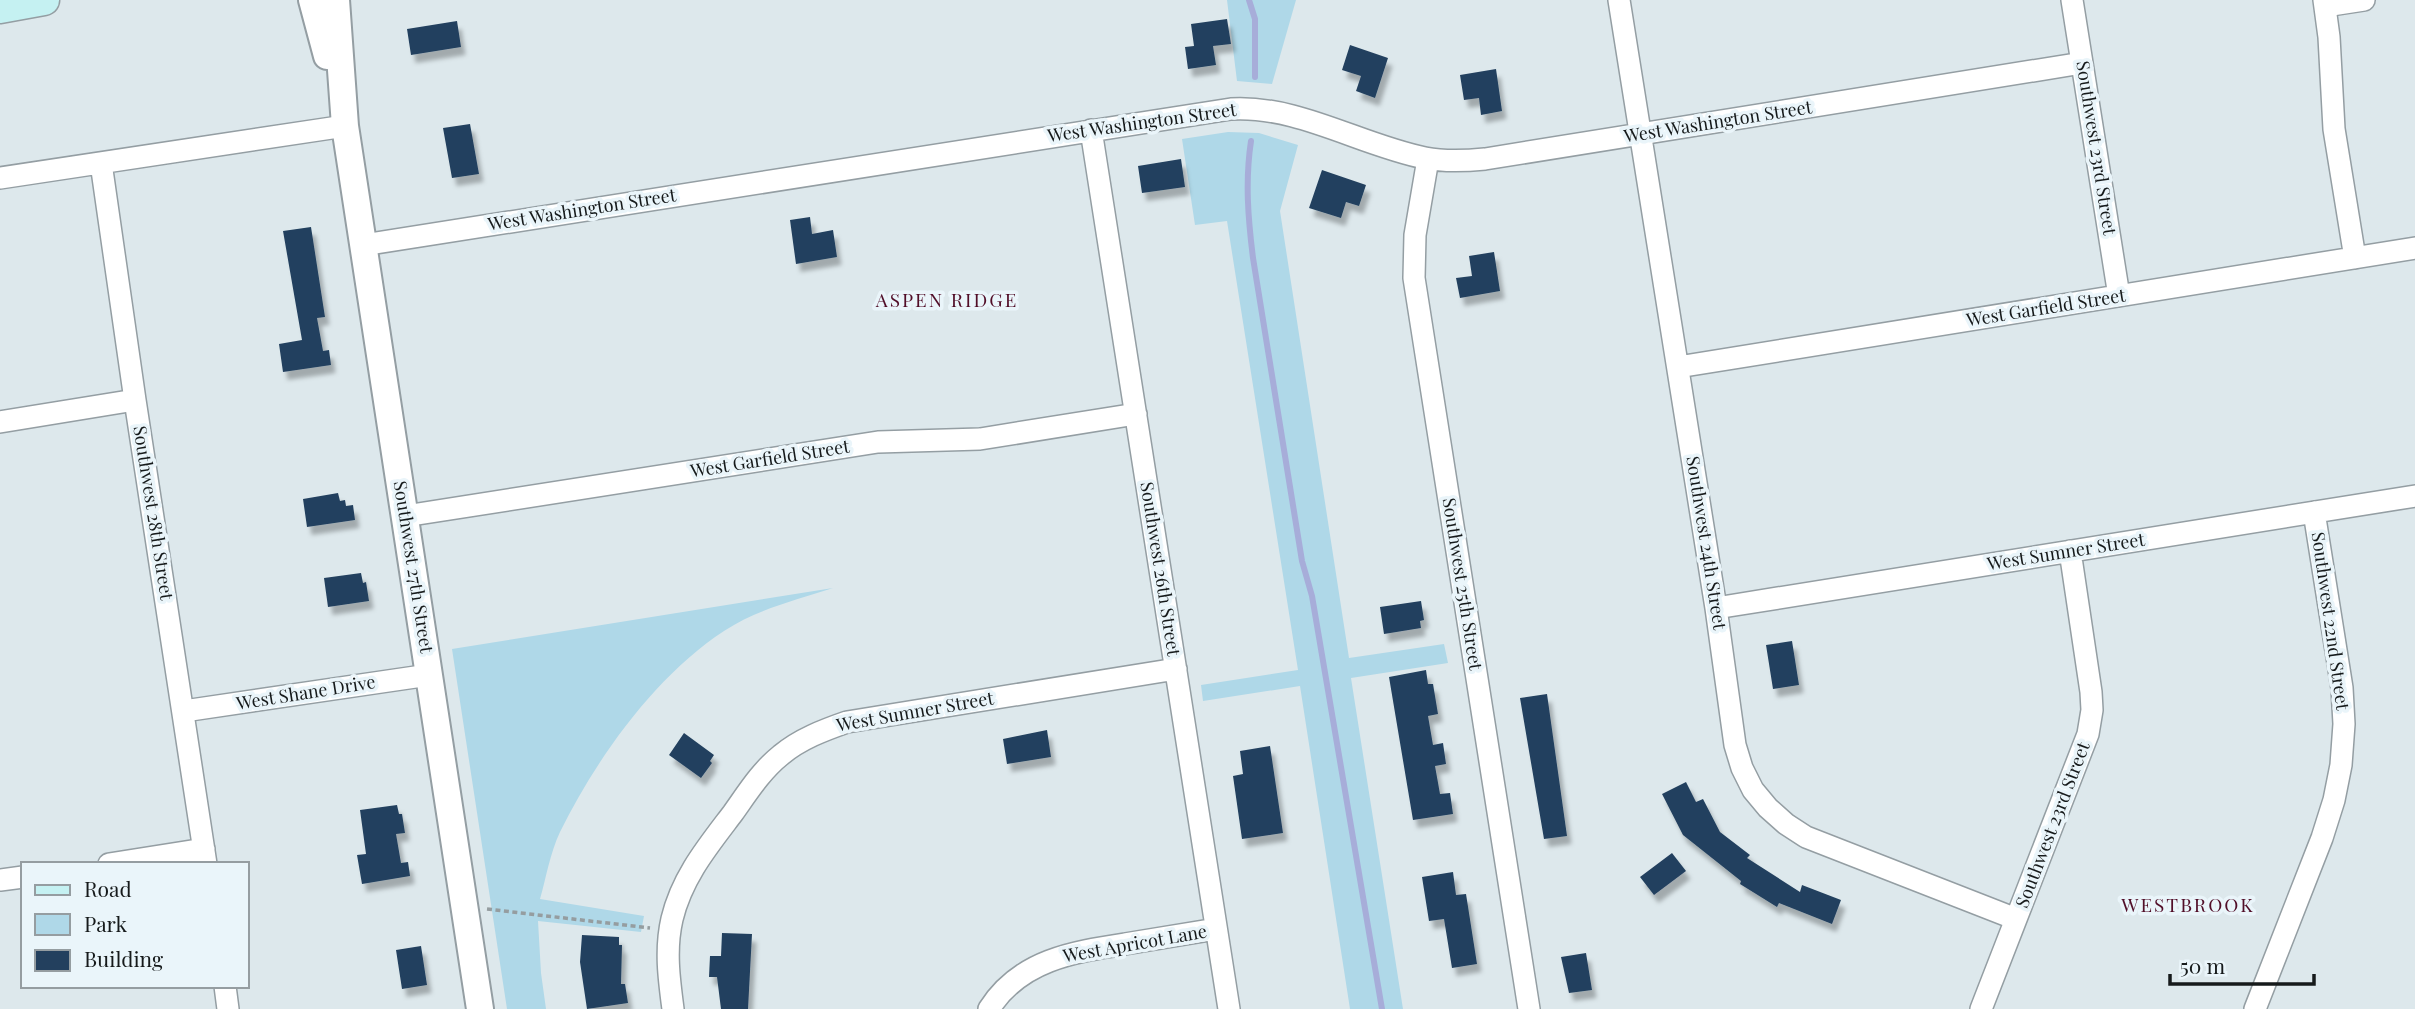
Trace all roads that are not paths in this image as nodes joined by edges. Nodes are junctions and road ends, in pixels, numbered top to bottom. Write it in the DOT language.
graph roads {
  1 [pos="44,0"];
  2 [pos="312,0"];
  3 [pos="335,0"];
  4 [pos="1619,0"];
  5 [pos="2072,0"];
  6 [pos="2364,0"];
  7 [pos="2324,3"];
  8 [pos="0,8"];
  9 [pos="2082,63"];
  10 [pos="345,126"];
  11 [pos="1091,130"];
  12 [pos="1640,135"];
  13 [pos="1428,159"];
  14 [pos="101,163"];
  15 [pos="0,178"];
  16 [pos="363,245"];
  17 [pos="2415,248"];
  18 [pos="2355,258"];
  19 [pos="2119,296"];
  20 [pos="1678,367"];
  21 [pos="135,400"];
  22 [pos="1136,414"];
  23 [pos="0,422"];
  24 [pos="2415,496"];
  25 [pos="2315,512"];
  26 [pos="405,516"];
  27 [pos="2070,551"];
  28 [pos="1716,608"];
  29 [pos="1176,669"];
  30 [pos="429,675"];
  31 [pos="184,711"];
  32 [pos="205,857"];
  33 [pos="136,862"];
  34 [pos="21,877"];
  35 [pos="0,880"];
  36 [pos="2016,919"];
  37 [pos="1216,929"];
  38 [pos="225,988"];
  39 [pos="229,1009"];
  40 [pos="480,1009"];
  41 [pos="673,1009"];
  42 [pos="989,1009"];
  43 [pos="1229,1009"];
  44 [pos="1529,1009"];
  45 [pos="1981,1009"];
  46 [pos="2255,1009"];
  1 -- 8 [label="main road"];
  2 -- 10 [label="street, Southwest 27th Street"];
  3 -- 10 [label="street, Southwest 27th Street"];
  4 -- 12 [label="street, Southwest 24th Street"];
  5 -- 9 [label="street, Southwest 23rd Street"];
  6 -- 7 [label="street"];
  7 -- 18 [label="street"];
  9 -- 12 [label="street, West Washington Street"];
  9 -- 19 [label="street, Southwest 23rd Street"];
  10 -- 14 [label="street"];
  10 -- 16 [label="street, Southwest 27th Street"];
  11 -- 13 [label="street, West Washington Street"];
  11 -- 16 [label="street, West Washington Street"];
  11 -- 22 [label="street, Southwest 26th Street"];
  12 -- 13 [label="street, West Washington Street"];
  12 -- 20 [label="street, Southwest 24th Street"];
  13 -- 44 [label="street, Southwest 25th Street"];
  14 -- 15 [label="street"];
  14 -- 21 [label="street, Southwest 28th Street"];
  16 -- 26 [label="street, Southwest 27th Street"];
  17 -- 18 [label="street, West Garfield Street"];
  18 -- 19 [label="street, West Garfield Street"];
  19 -- 20 [label="street, West Garfield Street"];
  20 -- 28 [label="street, Southwest 24th Street"];
  21 -- 23 [label="street"];
  21 -- 31 [label="street, Southwest 28th Street"];
  22 -- 26 [label="street, West Garfield Street"];
  22 -- 29 [label="street, Southwest 26th Street"];
  24 -- 25 [label="street, West Sumner Street"];
  25 -- 27 [label="street, West Sumner Street"];
  25 -- 46 [label="street, Southwest 22nd Street"];
  26 -- 30 [label="street, Southwest 27th Street"];
  27 -- 28 [label="street, West Sumner Street"];
  27 -- 36 [label="street, Southwest 23rd Street"];
  28 -- 36 [label="street, Southwest 24th Street"];
  29 -- 37 [label="street, Southwest 26th Street"];
  29 -- 41 [label="street, West Sumner Street"];
  30 -- 31 [label="street, West Shane Drive"];
  30 -- 40 [label="street, Southwest 27th Street"];
  31 -- 32 [label="street, Southwest 28th Street"];
  32 -- 33 [label="street"];
  34 -- 35 [label="street"];
  36 -- 45 [label="street, Southwest 23rd Street"];
  37 -- 42 [label="street, West Apricot Lane"];
  37 -- 43 [label="street, Southwest 26th Street"];
  38 -- 39 [label="street"];
}
